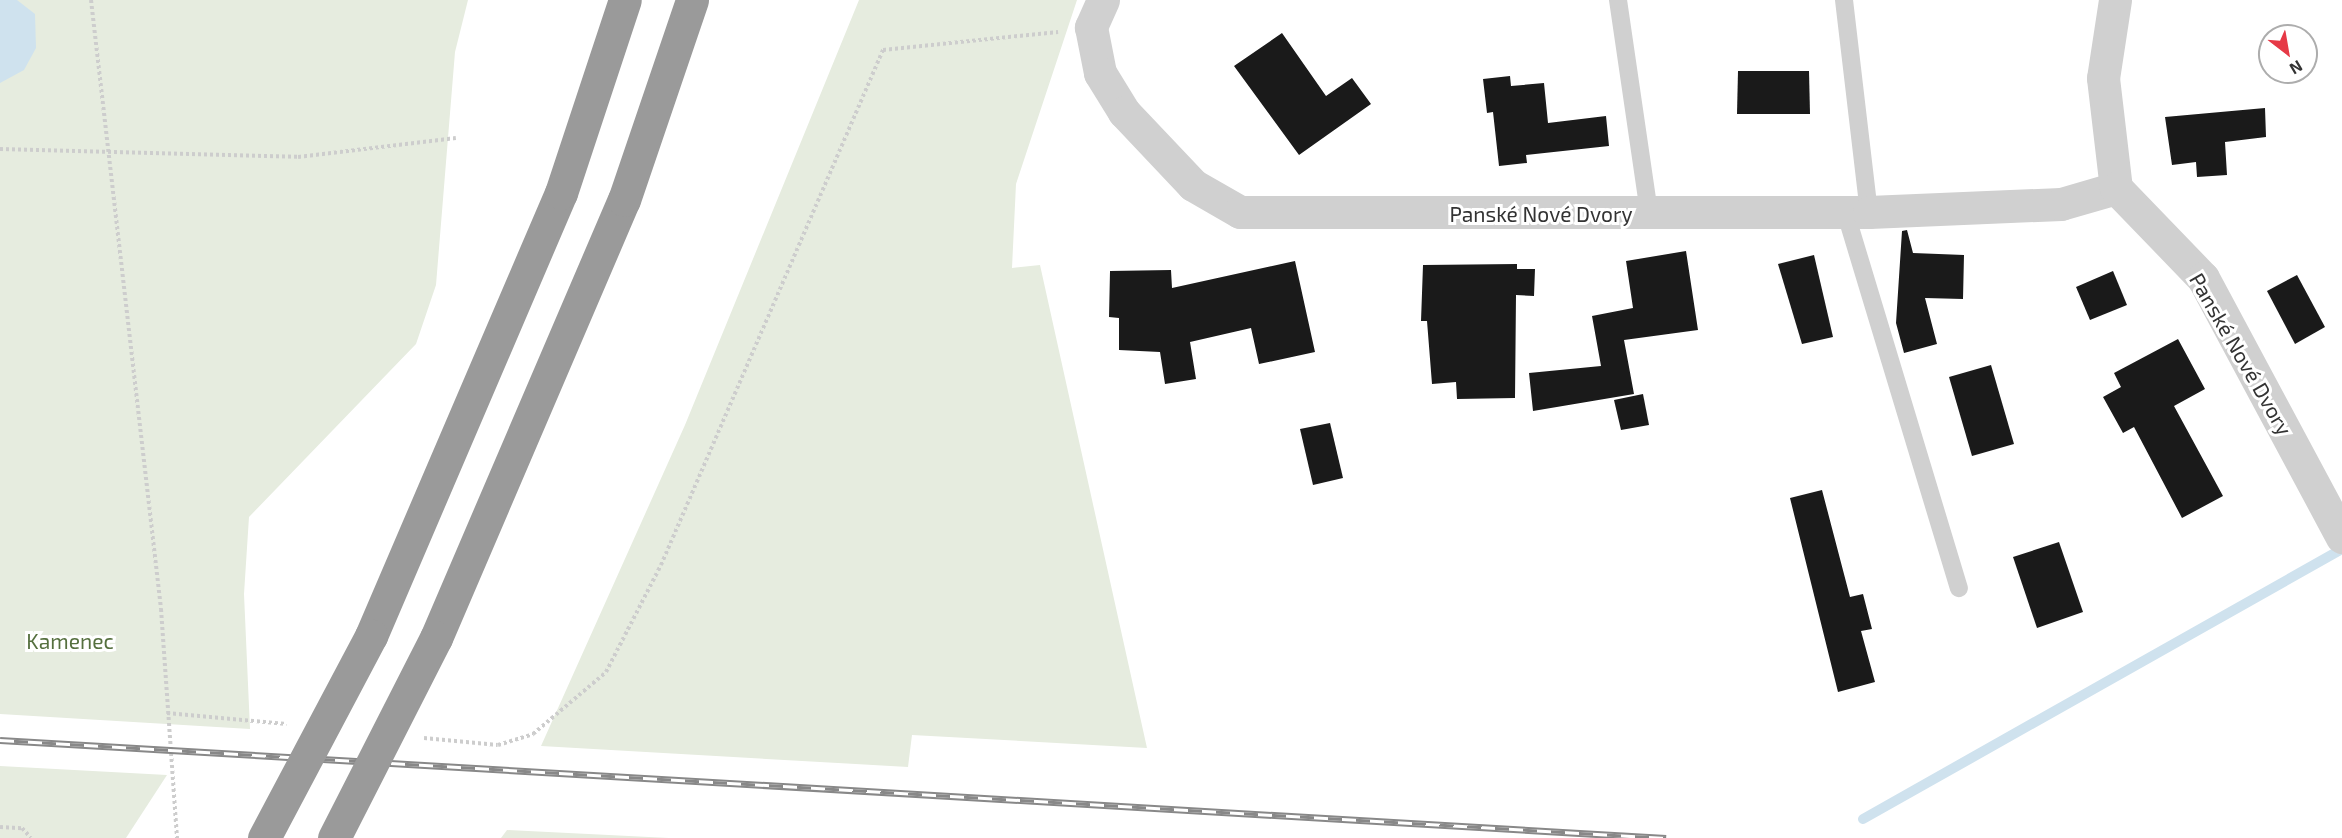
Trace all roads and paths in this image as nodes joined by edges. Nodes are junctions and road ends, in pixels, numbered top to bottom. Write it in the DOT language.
graph roads {
  1 [pos="91,0"];
  2 [pos="625,0"];
  3 [pos="692,0"];
  4 [pos="1618,0"];
  5 [pos="1844,0"];
  6 [pos="2115,0"];
  7 [pos="1097,14"];
  8 [pos="456,138"];
  9 [pos="0,149"];
  10 [pos="108,151"];
  11 [pos="2116,188"];
  12 [pos="1857,211"];
  13 [pos="1648,213"];
  14 [pos="2342,537"];
  15 [pos="1959,588"];
  16 [pos="167,713"];
  17 [pos="297,726"];
  18 [pos="415,737"];
  19 [pos="0,827"];
  20 [pos="31,838"];
  21 [pos="177,838"];
  22 [pos="264,838"];
  23 [pos="334,838"];
  1 -- 10 [label="path"];
  2 -- 22 [label="highway, bridge"];
  3 -- 23 [label="highway, bridge"];
  4 -- 13 [label="lane"];
  5 -- 12 [label="lane"];
  6 -- 11 [label="street"];
  7 -- 13 [label="street, Panské Nové Dvory"];
  7 -- 18 [label="path"];
  8 -- 10 [label="path"];
  9 -- 10 [label="path"];
  10 -- 16 [label="path"];
  11 -- 12 [label="street, Panské Nové Dvory"];
  11 -- 14 [label="street, Panské Nové Dvory"];
  12 -- 13 [label="street, Panské Nové Dvory"];
  12 -- 15 [label="lane"];
  16 -- 17 [label="path"];
  16 -- 21 [label="path"];
  19 -- 20 [label="path"];
}
